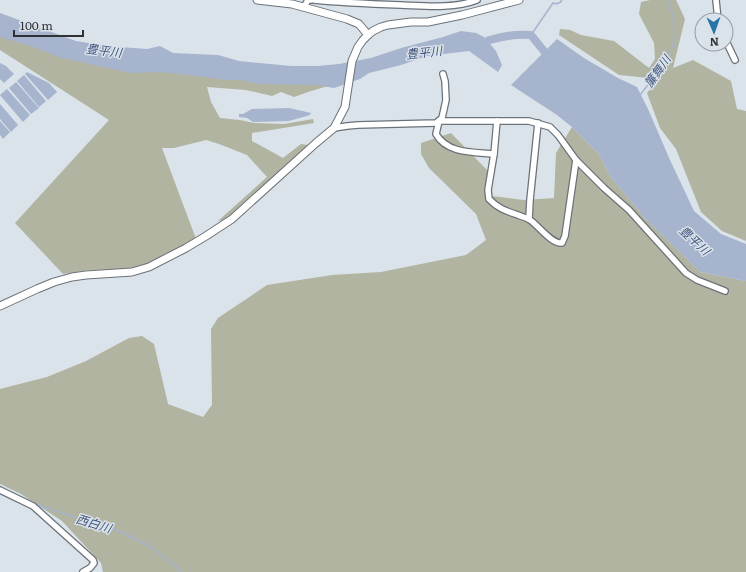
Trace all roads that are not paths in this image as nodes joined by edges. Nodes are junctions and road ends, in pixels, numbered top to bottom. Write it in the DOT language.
graph roads {
  1 [pos="257,0"];
  2 [pos="311,0"];
  3 [pos="314,0"];
  4 [pos="477,0"];
  5 [pos="716,0"];
  6 [pos="514,1"];
  7 [pos="304,7"];
  8 [pos="717,12"];
  9 [pos="365,37"];
  10 [pos="731,52"];
  11 [pos="735,60"];
  12 [pos="442,74"];
  13 [pos="439,121"];
  14 [pos="497,121"];
  15 [pos="538,123"];
  16 [pos="334,128"];
  17 [pos="494,154"];
  18 [pos="576,160"];
  19 [pos="529,219"];
  20 [pos="725,292"];
  21 [pos="0,306"];
  22 [pos="0,490"];
  23 [pos="83,572"];
  1 -- 7 [label="street"];
  2 -- 7 [label="street"];
  3 -- 4 [label="street"];
  5 -- 8 [label="street"];
  6 -- 9 [label="street"];
  7 -- 9 [label="street"];
  9 -- 16 [label="street"];
  10 -- 11 [label="street"];
  12 -- 13 [label="street"];
  13 -- 14 [label="street"];
  13 -- 16 [label="street"];
  13 -- 17 [label="street"];
  14 -- 15 [label="street"];
  14 -- 17 [label="street"];
  15 -- 18 [label="street"];
  15 -- 19 [label="street"];
  16 -- 21 [label="street"];
  17 -- 19 [label="street"];
  18 -- 19 [label="street"];
  18 -- 20 [label="street"];
  22 -- 23 [label="street"];
}
